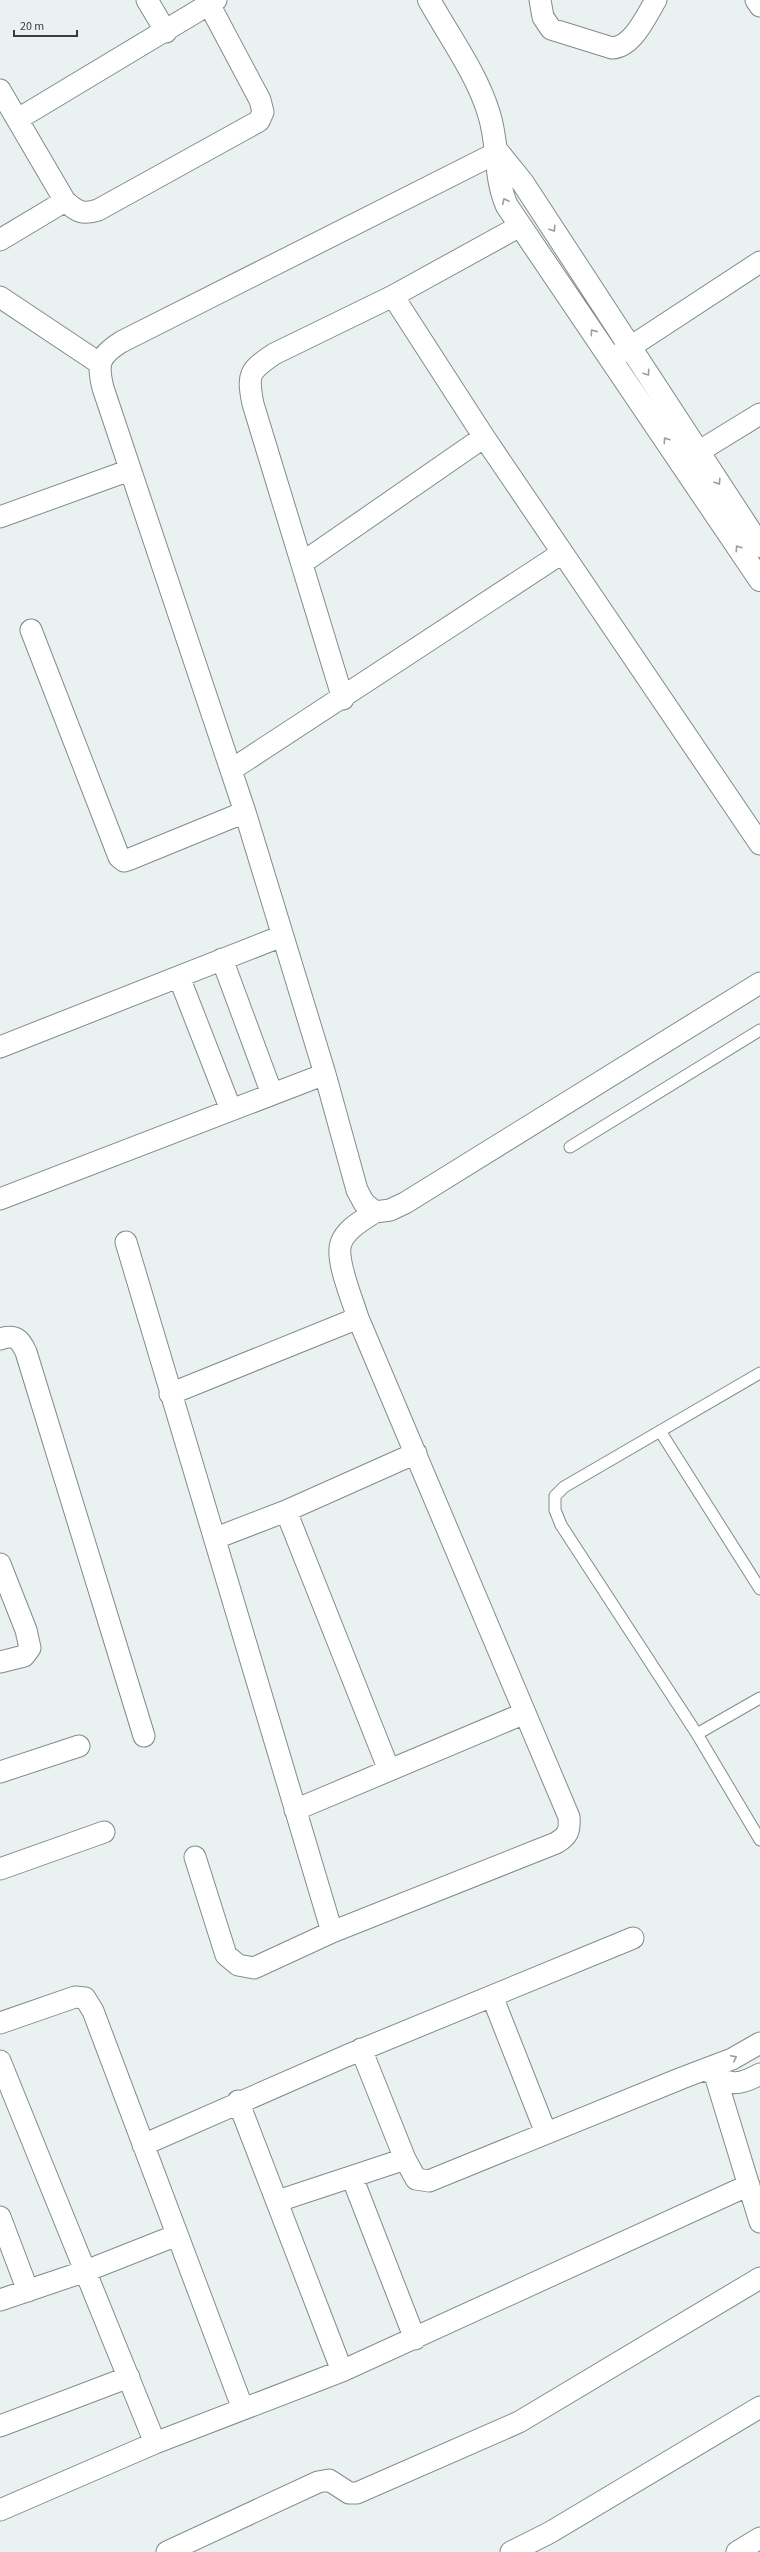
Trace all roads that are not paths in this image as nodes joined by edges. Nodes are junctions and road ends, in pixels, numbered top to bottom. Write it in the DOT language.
graph roads {
  1 [pos="147,0"];
  2 [pos="429,0"];
  3 [pos="540,0"];
  4 [pos="656,0"];
  5 [pos="756,0"];
  6 [pos="213,2"];
  7 [pos="760,6"];
  8 [pos="166,32"];
  9 [pos="0,90"];
  10 [pos="18,119"];
  11 [pos="498,152"];
  12 [pos="65,201"];
  13 [pos="520,226"];
  14 [pos="0,240"];
  15 [pos="760,262"];
  16 [pos="393,296"];
  17 [pos="0,297"];
  18 [pos="630,347"];
  19 [pos="612,359"];
  20 [pos="99,363"];
  21 [pos="760,414"];
  22 [pos="484,437"];
  23 [pos="698,452"];
  24 [pos="130,470"];
  25 [pos="0,517"];
  26 [pos="760,546"];
  27 [pos="562,553"];
  28 [pos="302,563"];
  29 [pos="760,580"];
  30 [pos="31,630"];
  31 [pos="343,699"];
  32 [pos="231,770"];
  33 [pos="245,812"];
  34 [pos="760,844"];
  35 [pos="282,936"];
  36 [pos="222,960"];
  37 [pos="179,977"];
  38 [pos="760,982"];
  39 [pos="760,1030"];
  40 [pos="0,1047"];
  41 [pos="325,1074"];
  42 [pos="272,1094"];
  43 [pos="231,1110"];
  44 [pos="570,1147"];
  45 [pos="0,1199"];
  46 [pos="375,1212"];
  47 [pos="126,1242"];
  48 [pos="358,1318"];
  49 [pos="0,1339"];
  50 [pos="760,1373"];
  51 [pos="170,1394"];
  52 [pos="660,1431"];
  53 [pos="416,1453"];
  54 [pos="286,1511"];
  55 [pos="216,1538"];
  56 [pos="0,1564"];
  57 [pos="760,1589"];
  58 [pos="0,1662"];
  59 [pos="760,1698"];
  60 [pos="525,1713"];
  61 [pos="697,1734"];
  62 [pos="144,1736"];
  63 [pos="79,1746"];
  64 [pos="389,1770"];
  65 [pos="0,1772"];
  66 [pos="296,1810"];
  67 [pos="104,1832"];
  68 [pos="760,1840"];
  69 [pos="196,1857"];
  70 [pos="0,1869"];
  71 [pos="332,1932"];
  72 [pos="633,1938"];
  73 [pos="492,1996"];
  74 [pos="0,2023"];
  75 [pos="760,2043"];
  76 [pos="361,2049"];
  77 [pos="0,2061"];
  78 [pos="711,2072"];
  79 [pos="760,2074"];
  80 [pos="238,2101"];
  81 [pos="546,2133"];
  82 [pos="143,2145"];
  83 [pos="405,2159"];
  84 [pos="352,2177"];
  85 [pos="749,2185"];
  86 [pos="278,2201"];
  87 [pos="0,2217"];
  88 [pos="760,2222"];
  89 [pos="177,2235"];
  90 [pos="86,2271"];
  91 [pos="760,2278"];
  92 [pos="28,2290"];
  93 [pos="0,2300"];
  94 [pos="415,2339"];
  95 [pos="342,2371"];
  96 [pos="129,2377"];
  97 [pos="760,2407"];
  98 [pos="243,2409"];
  99 [pos="0,2426"];
  100 [pos="155,2443"];
  101 [pos="0,2510"];
  102 [pos="760,2538"];
  103 [pos="167,2552"];
  104 [pos="511,2552"];
  105 [pos="737,2552"];
  1 -- 8 [label="street"];
  2 -- 11 [label="street"];
  3 -- 4 [label="street"];
  5 -- 7 [label="street"];
  6 -- 8 [label="street"];
  6 -- 12 [label="street"];
  8 -- 10 [label="street"];
  9 -- 10 [label="street"];
  10 -- 12 [label="street"];
  13 -- 11 [label="street, one-way"];
  11 -- 18 [label="street, one-way"];
  11 -- 20 [label="street"];
  12 -- 14 [label="street"];
  13 -- 16 [label="street"];
  19 -- 13 [label="street, one-way"];
  15 -- 18 [label="street"];
  16 -- 22 [label="street"];
  16 -- 28 [label="street"];
  17 -- 20 [label="street"];
  18 -- 19 [label="street"];
  18 -- 23 [label="street, one-way"];
  29 -- 19 [label="street, one-way"];
  20 -- 24 [label="street"];
  21 -- 23 [label="street"];
  22 -- 27 [label="street"];
  22 -- 28 [label="street"];
  23 -- 26 [label="street, one-way"];
  24 -- 25 [label="street"];
  24 -- 32 [label="street"];
  27 -- 31 [label="street"];
  27 -- 34 [label="street"];
  28 -- 31 [label="street"];
  30 -- 33 [label="street"];
  31 -- 32 [label="street"];
  32 -- 33 [label="street"];
  33 -- 35 [label="street"];
  35 -- 36 [label="street"];
  35 -- 41 [label="street"];
  36 -- 37 [label="street"];
  36 -- 42 [label="street"];
  37 -- 40 [label="street"];
  37 -- 43 [label="street"];
  38 -- 46 [label="street"];
  39 -- 44 [label="lane"];
  41 -- 42 [label="street"];
  41 -- 46 [label="street"];
  42 -- 43 [label="street"];
  43 -- 45 [label="street"];
  46 -- 48 [label="street"];
  47 -- 51 [label="street"];
  48 -- 51 [label="street"];
  48 -- 53 [label="street"];
  49 -- 62 [label="street"];
  50 -- 52 [label="lane"];
  51 -- 55 [label="street"];
  52 -- 57 [label="lane"];
  52 -- 61 [label="lane"];
  53 -- 54 [label="street"];
  53 -- 60 [label="street"];
  54 -- 55 [label="street"];
  54 -- 64 [label="street"];
  55 -- 66 [label="street"];
  56 -- 58 [label="street"];
  59 -- 61 [label="lane"];
  60 -- 64 [label="street"];
  60 -- 71 [label="street"];
  61 -- 68 [label="lane"];
  63 -- 65 [label="street"];
  64 -- 66 [label="street"];
  66 -- 71 [label="street"];
  67 -- 70 [label="street"];
  69 -- 71 [label="street"];
  72 -- 73 [label="street"];
  73 -- 76 [label="street"];
  73 -- 81 [label="street"];
  74 -- 82 [label="street"];
  78 -- 75 [label="street, one-way"];
  76 -- 80 [label="street"];
  76 -- 83 [label="street"];
  77 -- 90 [label="street"];
  78 -- 79 [label="street"];
  78 -- 81 [label="street"];
  78 -- 85 [label="street"];
  80 -- 82 [label="street"];
  80 -- 86 [label="street"];
  81 -- 83 [label="street"];
  82 -- 89 [label="street"];
  83 -- 84 [label="street"];
  84 -- 86 [label="street"];
  84 -- 94 [label="street"];
  85 -- 88 [label="street"];
  85 -- 94 [label="street"];
  86 -- 95 [label="street"];
  87 -- 92 [label="street"];
  89 -- 90 [label="street"];
  89 -- 98 [label="street"];
  90 -- 92 [label="street"];
  90 -- 96 [label="street"];
  91 -- 103 [label="street"];
  92 -- 93 [label="street"];
  94 -- 95 [label="street"];
  95 -- 98 [label="street"];
  96 -- 99 [label="street"];
  96 -- 100 [label="street"];
  97 -- 104 [label="street"];
  98 -- 100 [label="street"];
  100 -- 101 [label="street"];
  102 -- 105 [label="street"];
}
